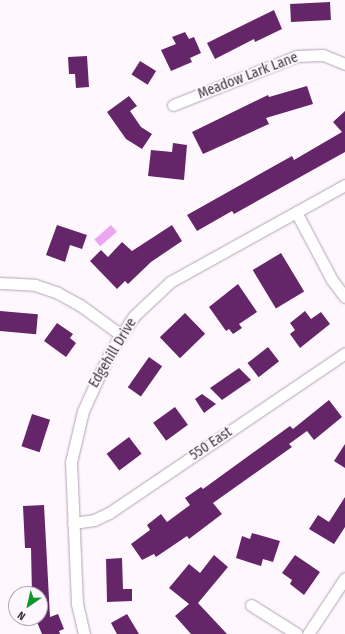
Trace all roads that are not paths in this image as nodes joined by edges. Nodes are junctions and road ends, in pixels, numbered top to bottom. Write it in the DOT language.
graph roads {
  1 [pos="345,64"];
  2 [pos="173,105"];
  3 [pos="345,185"];
  4 [pos="296,212"];
  5 [pos="0,283"];
  6 [pos="345,297"];
  7 [pos="121,335"];
  8 [pos="345,353"];
  9 [pos="73,523"];
  10 [pos="345,578"];
  11 [pos="251,605"];
  12 [pos="84,634"];
  13 [pos="297,634"];
  14 [pos="308,634"];
  1 -- 2 [label="street, Meadow Lark Lane"];
  3 -- 4 [label="street, Edgehill Drive"];
  4 -- 6 [label="street"];
  4 -- 7 [label="street, Edgehill Drive"];
  5 -- 7 [label="street"];
  7 -- 9 [label="street, Edgehill Drive"];
  8 -- 9 [label="street, 550 East"];
  9 -- 12 [label="street, Edgehill Drive"];
  10 -- 14 [label="street"];
  11 -- 13 [label="street"];
}
